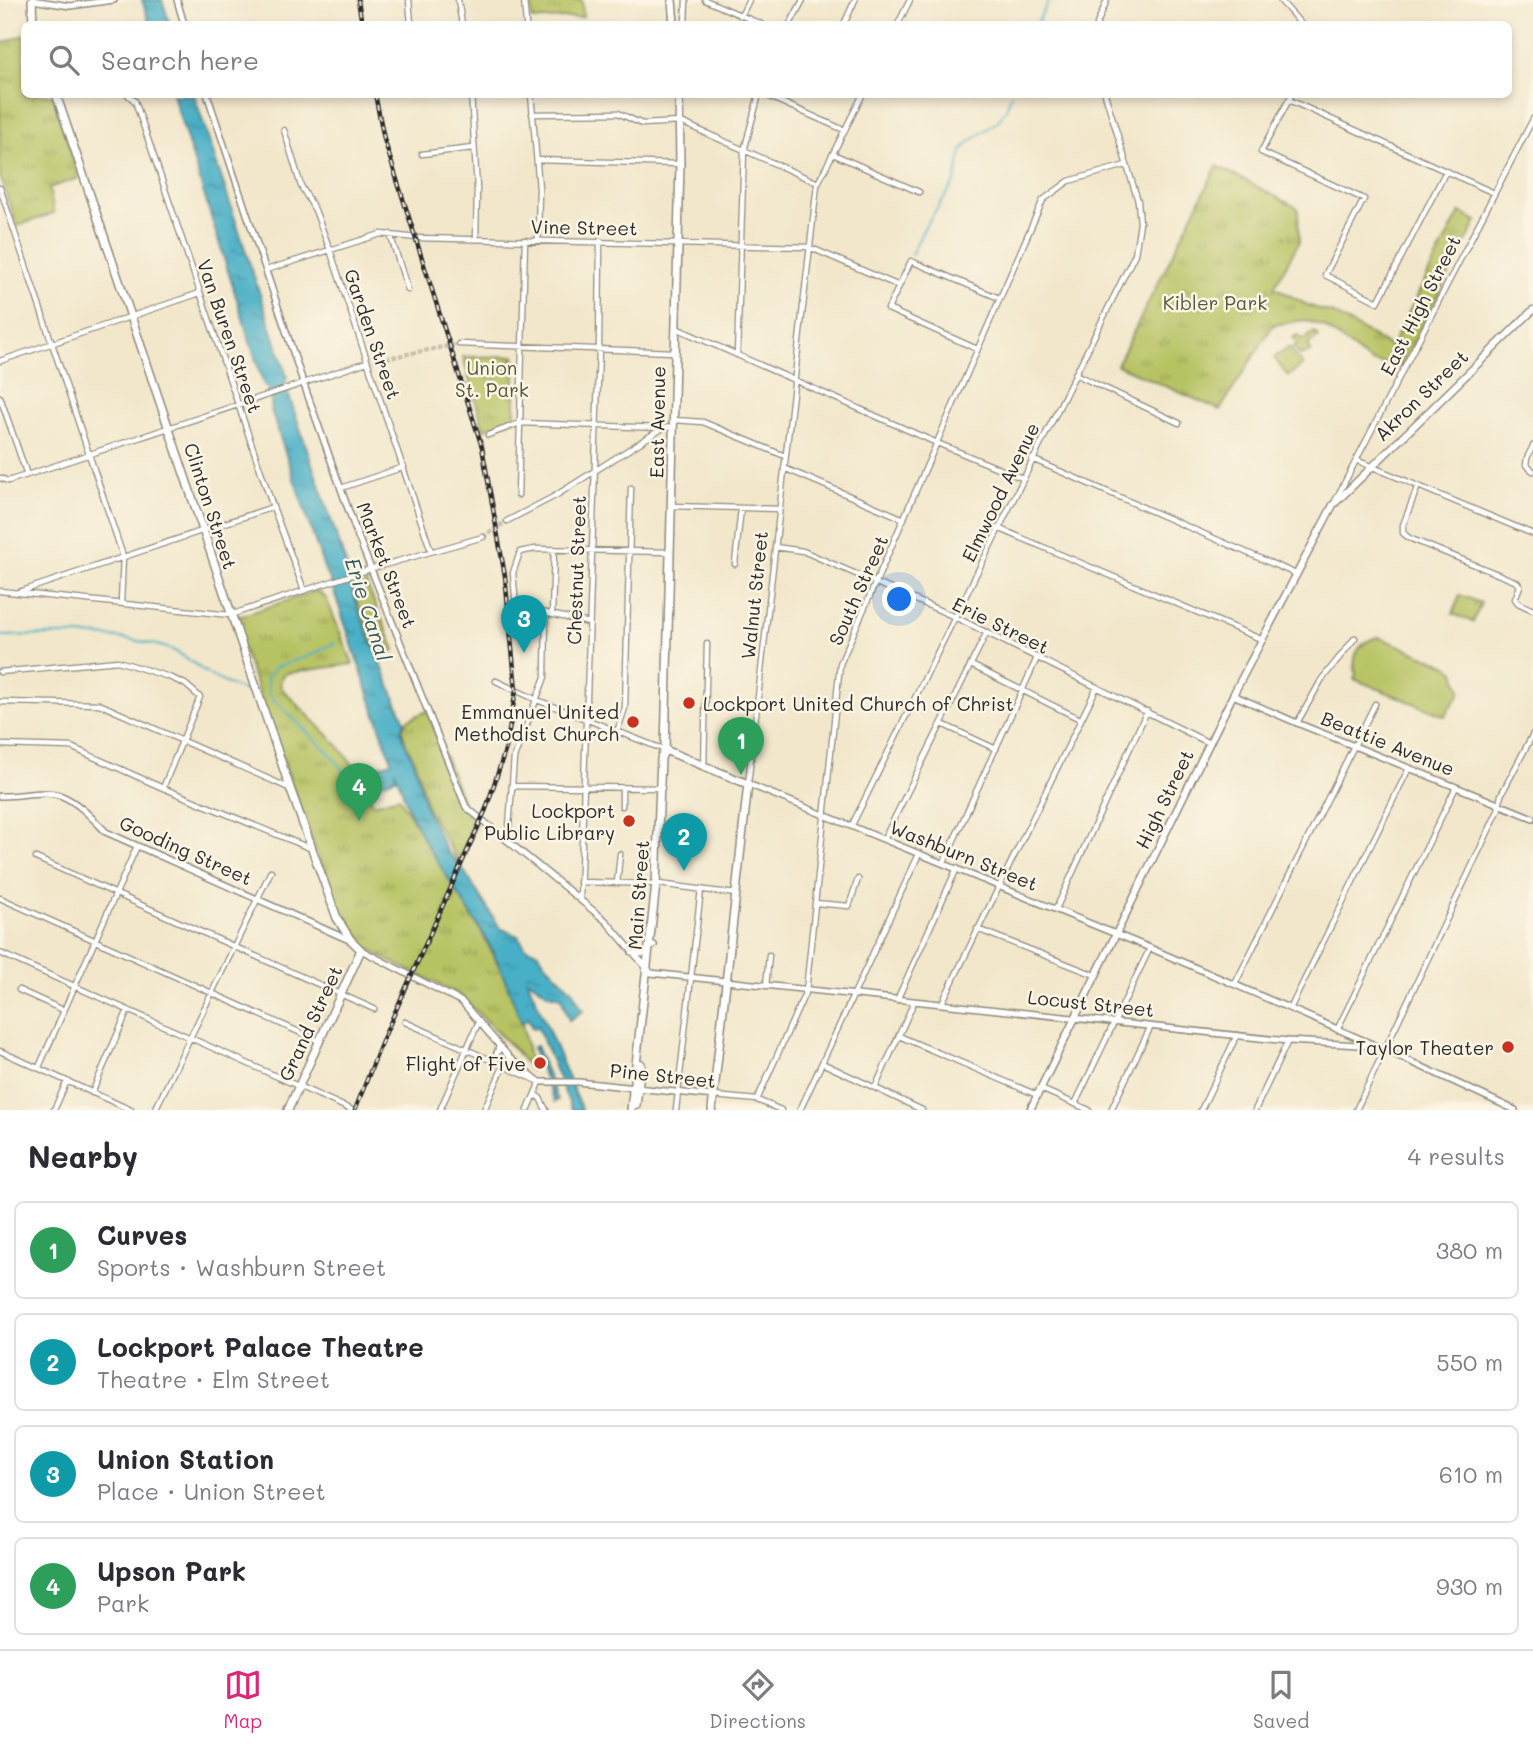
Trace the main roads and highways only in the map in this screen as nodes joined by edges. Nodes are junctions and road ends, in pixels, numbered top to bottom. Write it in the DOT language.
graph roads {
  1 [pos="32,0"];
  2 [pos="672,0"];
  3 [pos="33,21"];
  4 [pos="674,21"];
  5 [pos="57,98"];
  6 [pos="680,98"];
  7 [pos="1533,310"];
  8 [pos="1333,505"];
  9 [pos="664,750"];
  10 [pos="748,784"];
  11 [pos="341,926"];
  12 [pos="362,950"];
  13 [pos="288,1110"];
  14 [pos="633,1110"];
  15 [pos="712,1110"];
  16 [pos="1030,1110"];
  1 -- 3 [label="main road"];
  2 -- 4 [label="main road"];
  5 -- 11 [label="main road, Clinton Street"];
  6 -- 9 [label="main road, East Avenue"];
  7 -- 8 [label="main road, Akron Street"];
  8 -- 16 [label="main road, High Street"];
  9 -- 10 [label="main road, Washburn Street"];
  9 -- 14 [label="main road, Main Street"];
  10 -- 15 [label="main road, Walnut Street"];
  11 -- 12 [label="main road, Gooding Street"];
  12 -- 13 [label="main road, Grand Street"];
}
